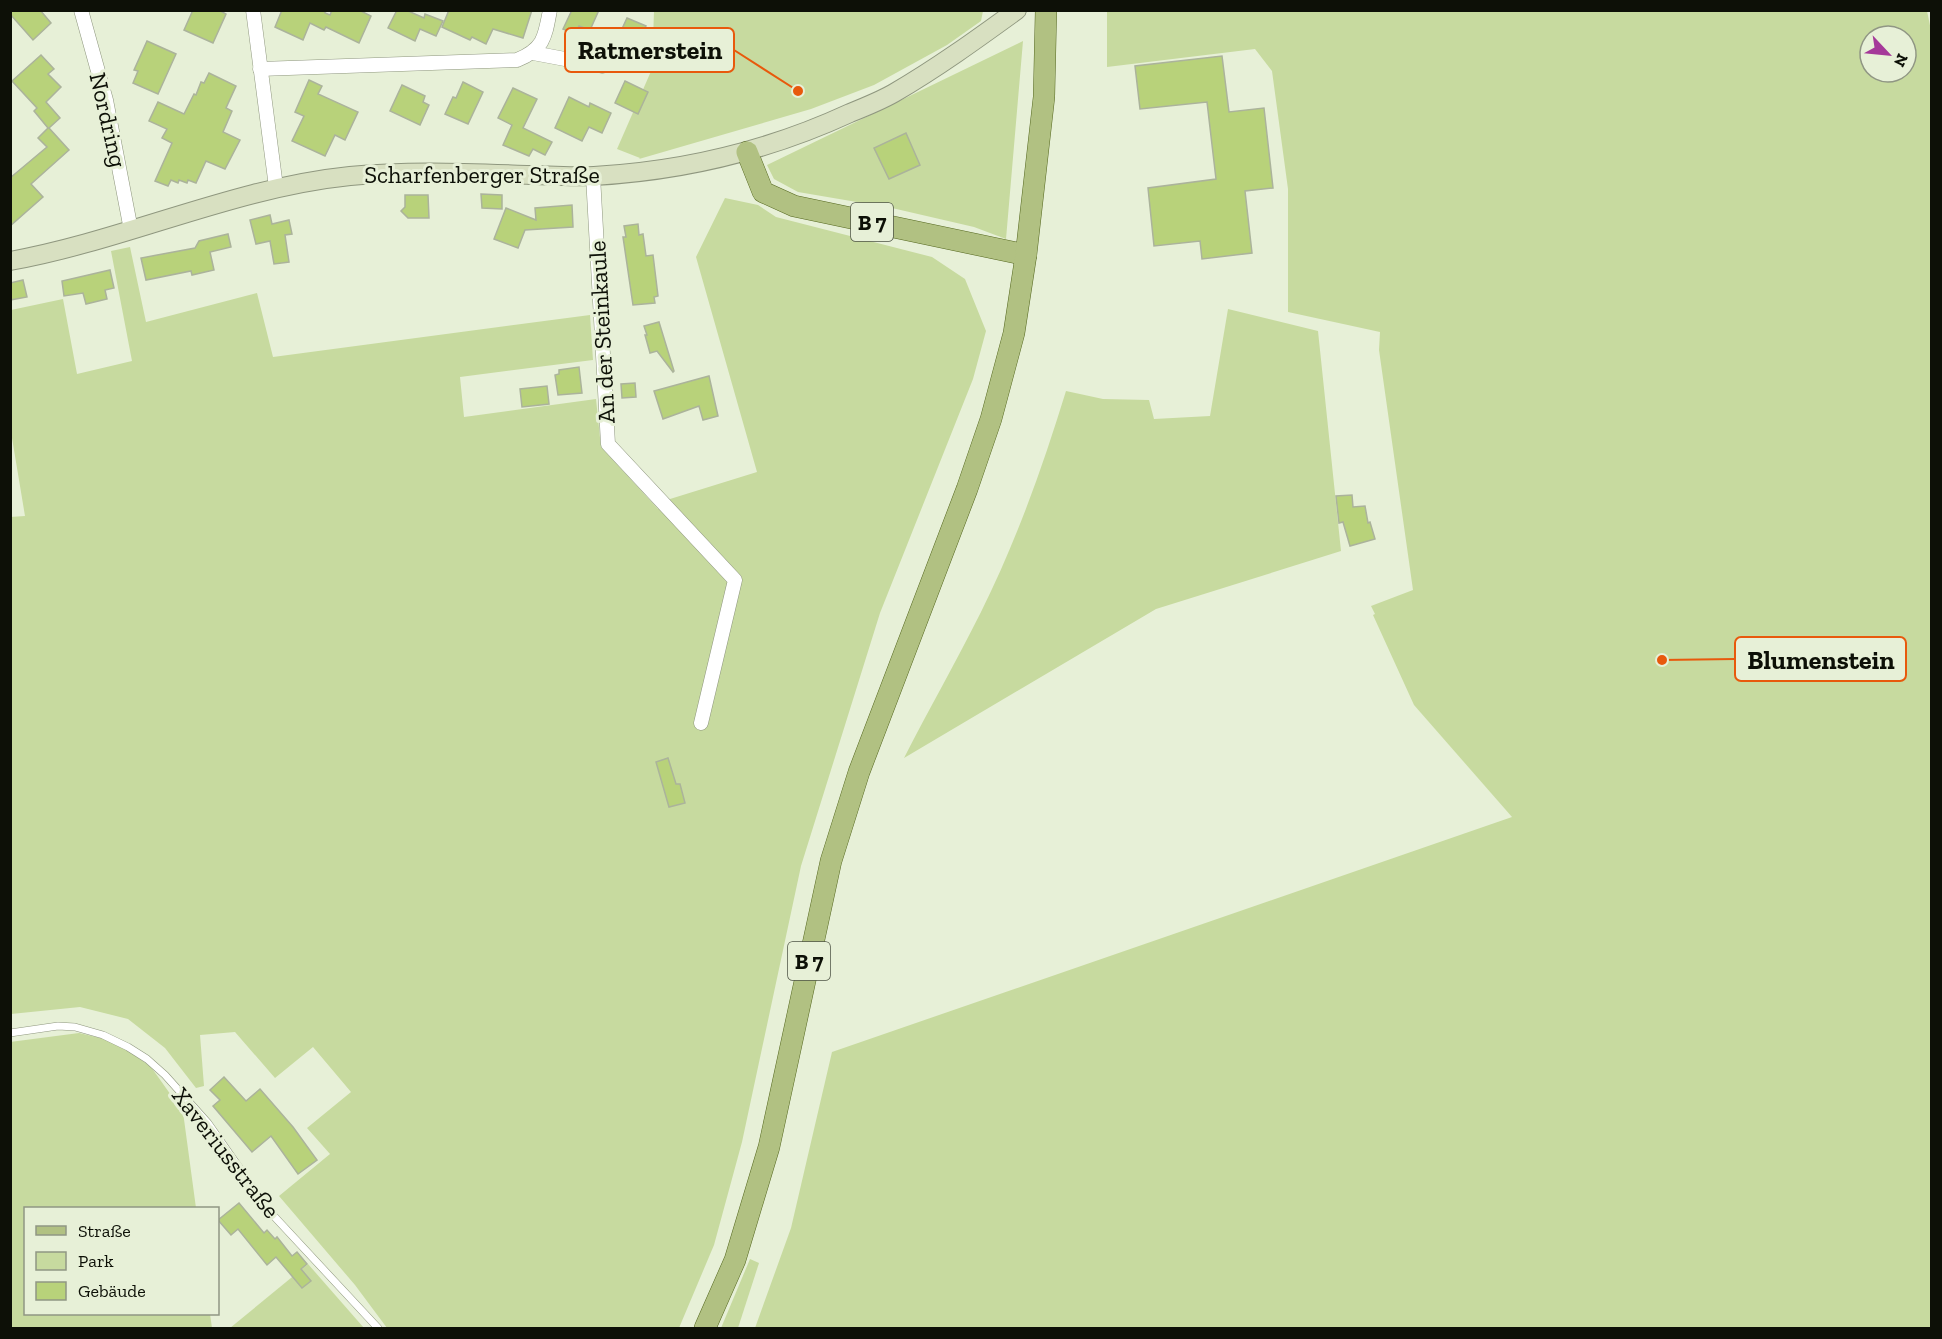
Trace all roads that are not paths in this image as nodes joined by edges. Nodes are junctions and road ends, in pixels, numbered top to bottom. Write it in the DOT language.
graph roads {
  1 [pos="81,10"];
  2 [pos="253,10"];
  3 [pos="550,10"];
  4 [pos="1017,10"];
  5 [pos="1046,10"];
  6 [pos="533,53"];
  7 [pos="602,66"];
  8 [pos="260,69"];
  9 [pos="747,152"];
  10 [pos="593,176"];
  11 [pos="276,187"];
  12 [pos="131,230"];
  13 [pos="1026,255"];
  14 [pos="10,261"];
  15 [pos="701,723"];
  16 [pos="10,1032"];
  17 [pos="378,1329"];
  18 [pos="705,1329"];
  1 -- 12 [label="street, Nordring"];
  2 -- 8 [label="street"];
  3 -- 6 [label="street"];
  4 -- 9 [label="street, Scharfenberger Straße"];
  5 -- 13 [label="main road, B 7"];
  6 -- 7 [label="street"];
  6 -- 8 [label="street"];
  8 -- 11 [label="street"];
  9 -- 10 [label="street, Scharfenberger Straße"];
  9 -- 13 [label="main road, B 7"];
  10 -- 11 [label="street, Scharfenberger Straße"];
  10 -- 15 [label="street, An der Steinkaule"];
  11 -- 12 [label="street, Scharfenberger Straße"];
  12 -- 14 [label="street, Scharfenberger Straße"];
  13 -- 18 [label="main road, B 7"];
  16 -- 17 [label="lane, Xaveriusstraße"];
}
